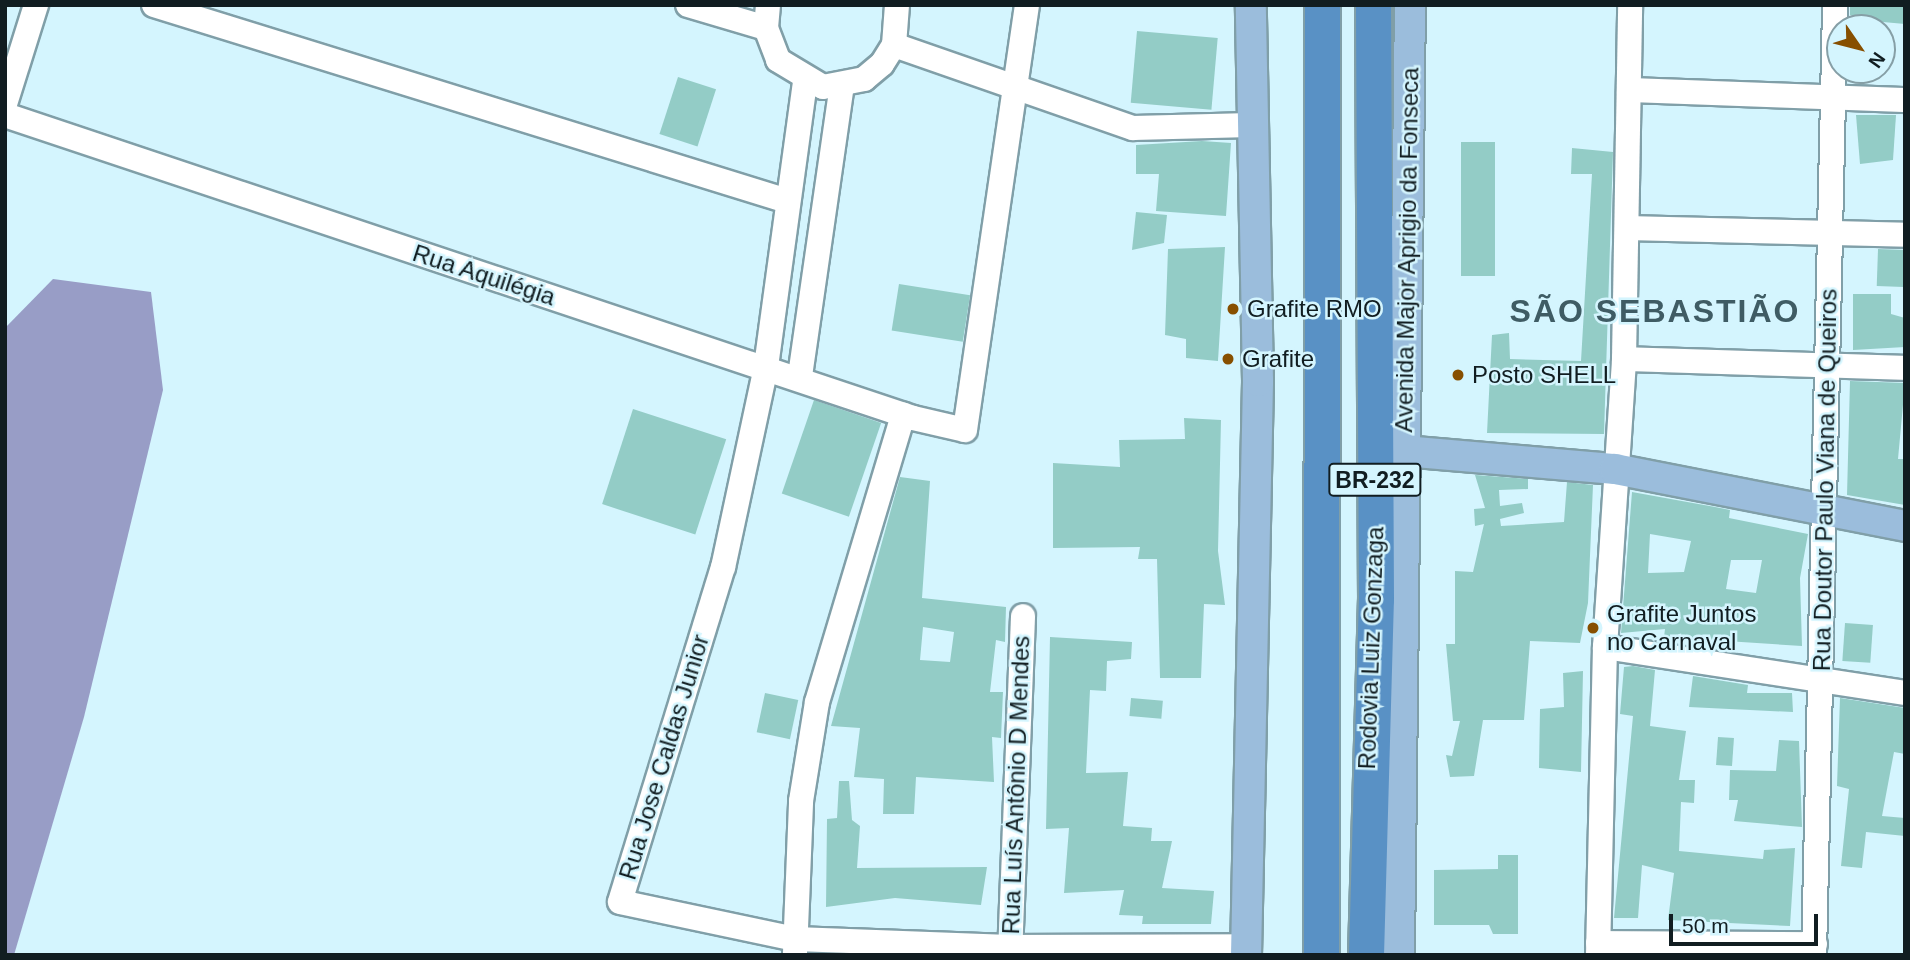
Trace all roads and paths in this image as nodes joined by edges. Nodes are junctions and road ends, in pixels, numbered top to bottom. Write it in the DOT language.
graph roads {
  1 [pos="36,5"];
  2 [pos="154,5"];
  3 [pos="688,5"];
  4 [pos="897,5"];
  5 [pos="1027,5"];
  6 [pos="1251,5"];
  7 [pos="1322,5"];
  8 [pos="1373,5"];
  9 [pos="1410,5"];
  10 [pos="1630,5"];
  11 [pos="1835,5"];
  12 [pos="767,16"];
  13 [pos="894,45"];
  14 [pos="805,82"];
  15 [pos="842,86"];
  16 [pos="1015,90"];
  17 [pos="1629,90"];
  18 [pos="1833,98"];
  19 [pos="1905,100"];
  20 [pos="5,104"];
  21 [pos="5,115"];
  22 [pos="1251,125"];
  23 [pos="787,201"];
  24 [pos="1628,228"];
  25 [pos="1830,231"];
  26 [pos="1905,235"];
  27 [pos="1624,359"];
  28 [pos="1829,364"];
  29 [pos="766,367"];
  30 [pos="1905,368"];
  31 [pos="800,376"];
  32 [pos="903,415"];
  33 [pos="1404,451"];
  34 [pos="1615,469"];
  35 [pos="1823,507"];
  36 [pos="1905,526"];
  37 [pos="1023,615"];
  38 [pos="1605,647"];
  39 [pos="1820,676"];
  40 [pos="1905,693"];
  41 [pos="795,947"];
  42 [pos="1598,949"];
  43 [pos="1815,949"];
  44 [pos="1246,950"];
  45 [pos="1010,951"];
  46 [pos="1321,955"];
  47 [pos="1366,955"];
  48 [pos="1399,955"];
  1 -- 20 [label="street"];
  2 -- 23 [label="street"];
  3 -- 12 [label="street"];
  4 -- 13 [label="street"];
  5 -- 16 [label="street"];
  6 -- 22 [label="main road"];
  7 -- 46 [label="highway, Rodovia Luiz Gonzaga / BR-232"];
  8 -- 47 [label="highway, Rodovia Luiz Gonzaga / BR-232"];
  9 -- 33 [label="main road, Avenida Major Aprigio da Fonseca / BR-232"];
  10 -- 17 [label="street"];
  11 -- 18 [label="street, Rua Doutor Paulo Viana de Queiros"];
  12 -- 14 [label="street"];
  13 -- 15 [label="street"];
  13 -- 16 [label="street"];
  14 -- 15 [label="street"];
  14 -- 23 [label="street"];
  15 -- 31 [label="street"];
  16 -- 22 [label="street"];
  16 -- 32 [label="street, Rua Aquilégia"];
  17 -- 18 [label="street"];
  17 -- 24 [label="street"];
  18 -- 19 [label="street"];
  18 -- 25 [label="street, Rua Doutor Paulo Viana de Queiros"];
  21 -- 29 [label="street, Rua Aquilégia"];
  22 -- 44 [label="main road"];
  23 -- 29 [label="street"];
  24 -- 25 [label="street"];
  24 -- 27 [label="street"];
  25 -- 26 [label="street"];
  25 -- 28 [label="street, Rua Doutor Paulo Viana de Queiros"];
  27 -- 28 [label="street"];
  27 -- 34 [label="street"];
  28 -- 30 [label="street"];
  28 -- 35 [label="street, Rua Doutor Paulo Viana de Queiros"];
  29 -- 31 [label="street, Rua Aquilégia"];
  29 -- 41 [label="street, Rua Jose Caldas Junior"];
  31 -- 32 [label="street, Rua Aquilégia"];
  32 -- 41 [label="street"];
  33 -- 34 [label="main road"];
  33 -- 48 [label="main road, Avenida Major Aprigio da Fonseca / BR-232"];
  34 -- 35 [label="main road"];
  34 -- 38 [label="street"];
  35 -- 36 [label="main road"];
  35 -- 39 [label="street, Rua Doutor Paulo Viana de Queiros"];
  37 -- 45 [label="street, Rua Luís Antônio D Mendes"];
  38 -- 39 [label="street"];
  38 -- 42 [label="street"];
  39 -- 40 [label="street"];
  39 -- 43 [label="street, Rua Doutor Paulo Viana de Queiros"];
  41 -- 45 [label="street, Rua Jose Caldas Junior"];
  42 -- 43 [label="street"];
  44 -- 45 [label="street, Rua Jose Caldas Junior"];
}
